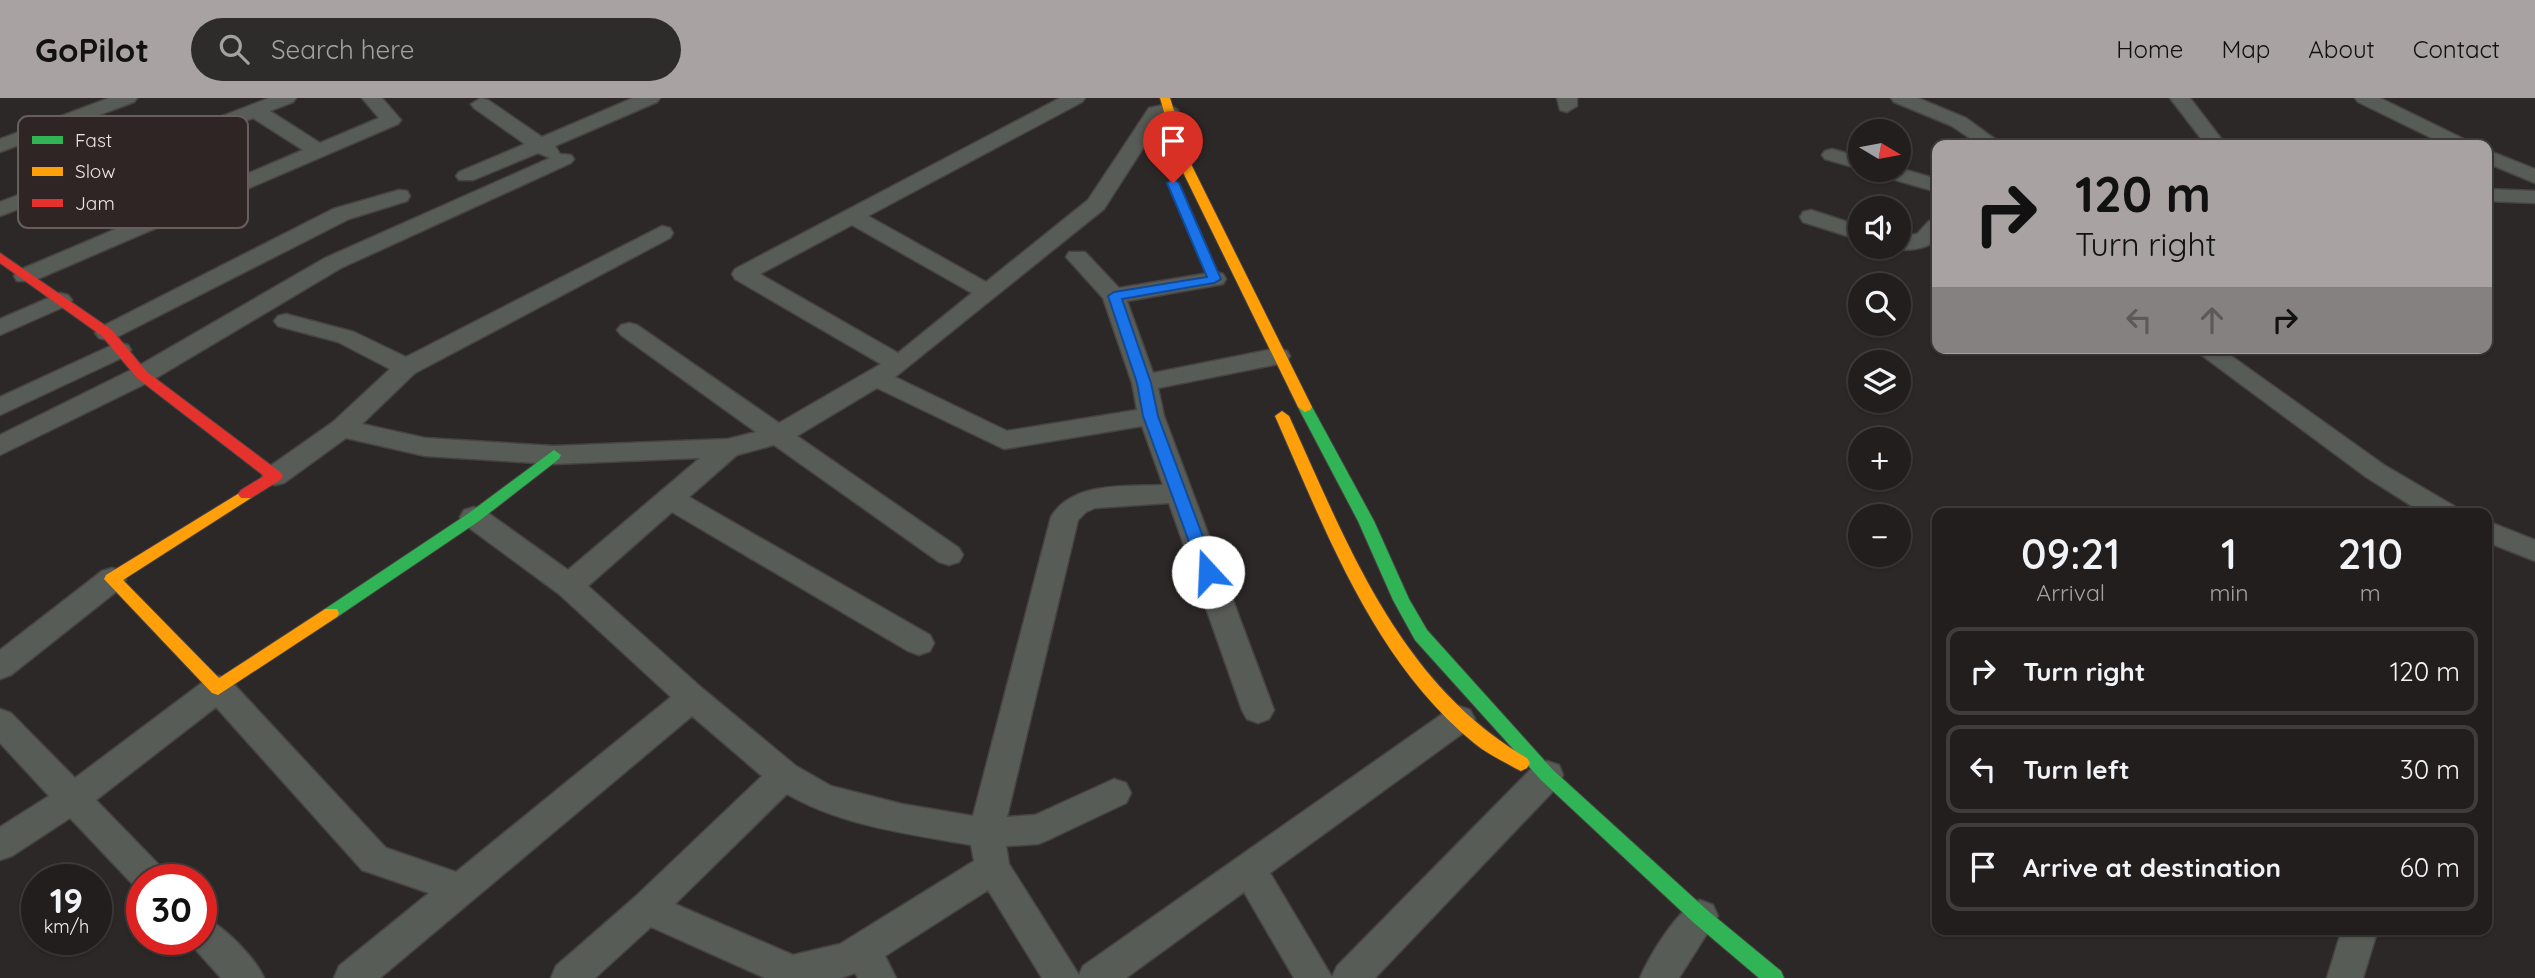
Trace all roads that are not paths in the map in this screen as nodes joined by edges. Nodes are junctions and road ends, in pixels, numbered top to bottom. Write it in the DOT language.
graph roads {
  1 [pos="286,98"];
  2 [pos="372,98"];
  3 [pos="650,98"];
  4 [pos="1075,98"];
  5 [pos="1901,98"];
  6 [pos="2180,98"];
  7 [pos="2365,98"];
  8 [pos="121,99"];
  9 [pos="481,104"];
  10 [pos="1159,105"];
  11 [pos="255,110"];
  12 [pos="77,116"];
  13 [pos="240,116"];
  14 [pos="18,139"];
  15 [pos="1986,140"];
  16 [pos="2212,140"];
  17 [pos="2446,140"];
  18 [pos="1155,143"];
  19 [pos="539,145"];
  20 [pos="0,146"];
  21 [pos="319,151"];
  22 [pos="1832,155"];
  23 [pos="2492,158"];
  24 [pos="1848,160"];
  25 [pos="466,176"];
  26 [pos="2535,177"];
  27 [pos="1911,178"];
  28 [pos="248,181"];
  29 [pos="1932,185"];
  30 [pos="2492,195"];
  31 [pos="399,196"];
  32 [pos="2535,197"];
  33 [pos="18,203"];
  34 [pos="0,210"];
  35 [pos="852,216"];
  36 [pos="1811,217"];
  37 [pos="136,228"];
  38 [pos="1848,229"];
  39 [pos="1932,231"];
  40 [pos="662,233"];
  41 [pos="1911,242"];
  42 [pos="0,257"];
  43 [pos="1077,257"];
  44 [pos="25,276"];
  45 [pos="1215,279"];
  46 [pos="988,292"];
  47 [pos="1114,296"];
  48 [pos="60,300"];
  49 [pos="286,321"];
  50 [pos="0,328"];
  51 [pos="629,330"];
  52 [pos="113,342"];
  53 [pos="2212,354"];
  54 [pos="1278,356"];
  55 [pos="899,364"];
  56 [pos="406,367"];
  57 [pos="142,375"];
  58 [pos="876,378"];
  59 [pos="1144,383"];
  60 [pos="1272,396"];
  61 [pos="0,407"];
  62 [pos="1151,416"];
  63 [pos="342,428"];
  64 [pos="779,435"];
  65 [pos="0,446"];
  66 [pos="728,449"];
  67 [pos="554,455"];
  68 [pos="275,476"];
  69 [pos="1180,493"];
  70 [pos="671,499"];
  71 [pos="2436,508"];
  72 [pos="474,517"];
  73 [pos="2492,533"];
  74 [pos="2535,551"];
  75 [pos="949,555"];
  76 [pos="112,579"];
  77 [pos="569,586"];
  78 [pos="1421,635"];
  79 [pos="919,643"];
  80 [pos="1395,644"];
  81 [pos="0,667"];
  82 [pos="218,688"];
  83 [pos="692,698"];
  84 [pos="1258,710"];
  85 [pos="1459,719"];
  86 [pos="0,722"];
  87 [pos="1547,775"];
  88 [pos="784,776"];
  89 [pos="1114,793"];
  90 [pos="72,799"];
  91 [pos="986,833"];
  92 [pos="0,845"];
  93 [pos="135,864"];
  94 [pos="1248,867"];
  95 [pos="993,868"];
  96 [pos="461,889"];
  97 [pos="647,908"];
  98 [pos="1700,916"];
  99 [pos="2358,935"];
  100 [pos="217,948"];
  101 [pos="857,962"];
  102 [pos="1111,974"];
  103 [pos="246,978"];
  104 [pos="352,978"];
  105 [pos="569,978"];
  106 [pos="1062,978"];
  107 [pos="1314,978"];
  108 [pos="1350,978"];
  109 [pos="1658,978"];
  110 [pos="1774,978"];
  111 [pos="2346,978"];
  1 -- 11 [label="street"];
  2 -- 21 [label="street"];
  3 -- 19 [label="street"];
  4 -- 35 [label="street"];
  5 -- 15 [label="street"];
  6 -- 16 [label="street"];
  7 -- 17 [label="street"];
  8 -- 12 [label="street"];
  9 -- 19 [label="street"];
  10 -- 18 [label="street"];
  10 -- 46 [label="street"];
  10 -- 54 [label="street"];
  11 -- 13 [label="street"];
  11 -- 21 [label="street"];
  14 -- 20 [label="street"];
  19 -- 25 [label="street"];
  19 -- 57 [label="street"];
  21 -- 28 [label="street"];
  22 -- 24 [label="street"];
  23 -- 26 [label="street"];
  27 -- 29 [label="street"];
  30 -- 32 [label="street"];
  31 -- 52 [label="street"];
  33 -- 34 [label="street"];
  35 -- 46 [label="street"];
  35 -- 55 [label="street"];
  36 -- 38 [label="street"];
  37 -- 44 [label="street"];
  39 -- 41 [label="street"];
  40 -- 56 [label="street"];
  42 -- 44 [label="street"];
  43 -- 47 [label="street"];
  44 -- 48 [label="street"];
  45 -- 47 [label="street"];
  46 -- 55 [label="street"];
  47 -- 59 [label="street"];
  48 -- 50 [label="street"];
  48 -- 52 [label="street"];
  49 -- 56 [label="street"];
  51 -- 64 [label="street"];
  52 -- 57 [label="street"];
  52 -- 61 [label="street"];
  53 -- 71 [label="street"];
  54 -- 59 [label="street"];
  54 -- 78 [label="street"];
  55 -- 58 [label="street"];
  56 -- 63 [label="street"];
  57 -- 65 [label="street"];
  57 -- 68 [label="street"];
  58 -- 62 [label="street"];
  58 -- 64 [label="street"];
  59 -- 62 [label="street"];
  60 -- 80 [label="street"];
  62 -- 69 [label="street"];
  63 -- 67 [label="street"];
  63 -- 68 [label="street"];
  64 -- 66 [label="street"];
  64 -- 75 [label="street"];
  66 -- 67 [label="street"];
  66 -- 70 [label="street"];
  67 -- 72 [label="street"];
  68 -- 76 [label="street"];
  69 -- 84 [label="street"];
  69 -- 91 [label="street"];
  70 -- 77 [label="street"];
  70 -- 79 [label="street"];
  72 -- 77 [label="street"];
  72 -- 82 [label="street"];
  73 -- 74 [label="street"];
  76 -- 81 [label="street"];
  76 -- 82 [label="street"];
  77 -- 83 [label="street"];
  78 -- 80 [label="street"];
  78 -- 87 [label="street"];
  80 -- 85 [label="street"];
  82 -- 90 [label="street"];
  82 -- 96 [label="street"];
  83 -- 88 [label="street"];
  83 -- 96 [label="street"];
  85 -- 87 [label="street"];
  85 -- 94 [label="street"];
  86 -- 90 [label="street"];
  87 -- 98 [label="street"];
  87 -- 108 [label="street"];
  88 -- 91 [label="street"];
  88 -- 97 [label="street"];
  89 -- 91 [label="street"];
  90 -- 92 [label="street"];
  90 -- 93 [label="street"];
  91 -- 95 [label="street"];
  94 -- 102 [label="street"];
  94 -- 107 [label="street"];
  95 -- 101 [label="street"];
  95 -- 106 [label="street"];
  96 -- 104 [label="street"];
  97 -- 101 [label="street"];
  97 -- 105 [label="street"];
  98 -- 109 [label="street"];
  98 -- 110 [label="street"];
  99 -- 111 [label="street"];
  100 -- 103 [label="street"];
}
